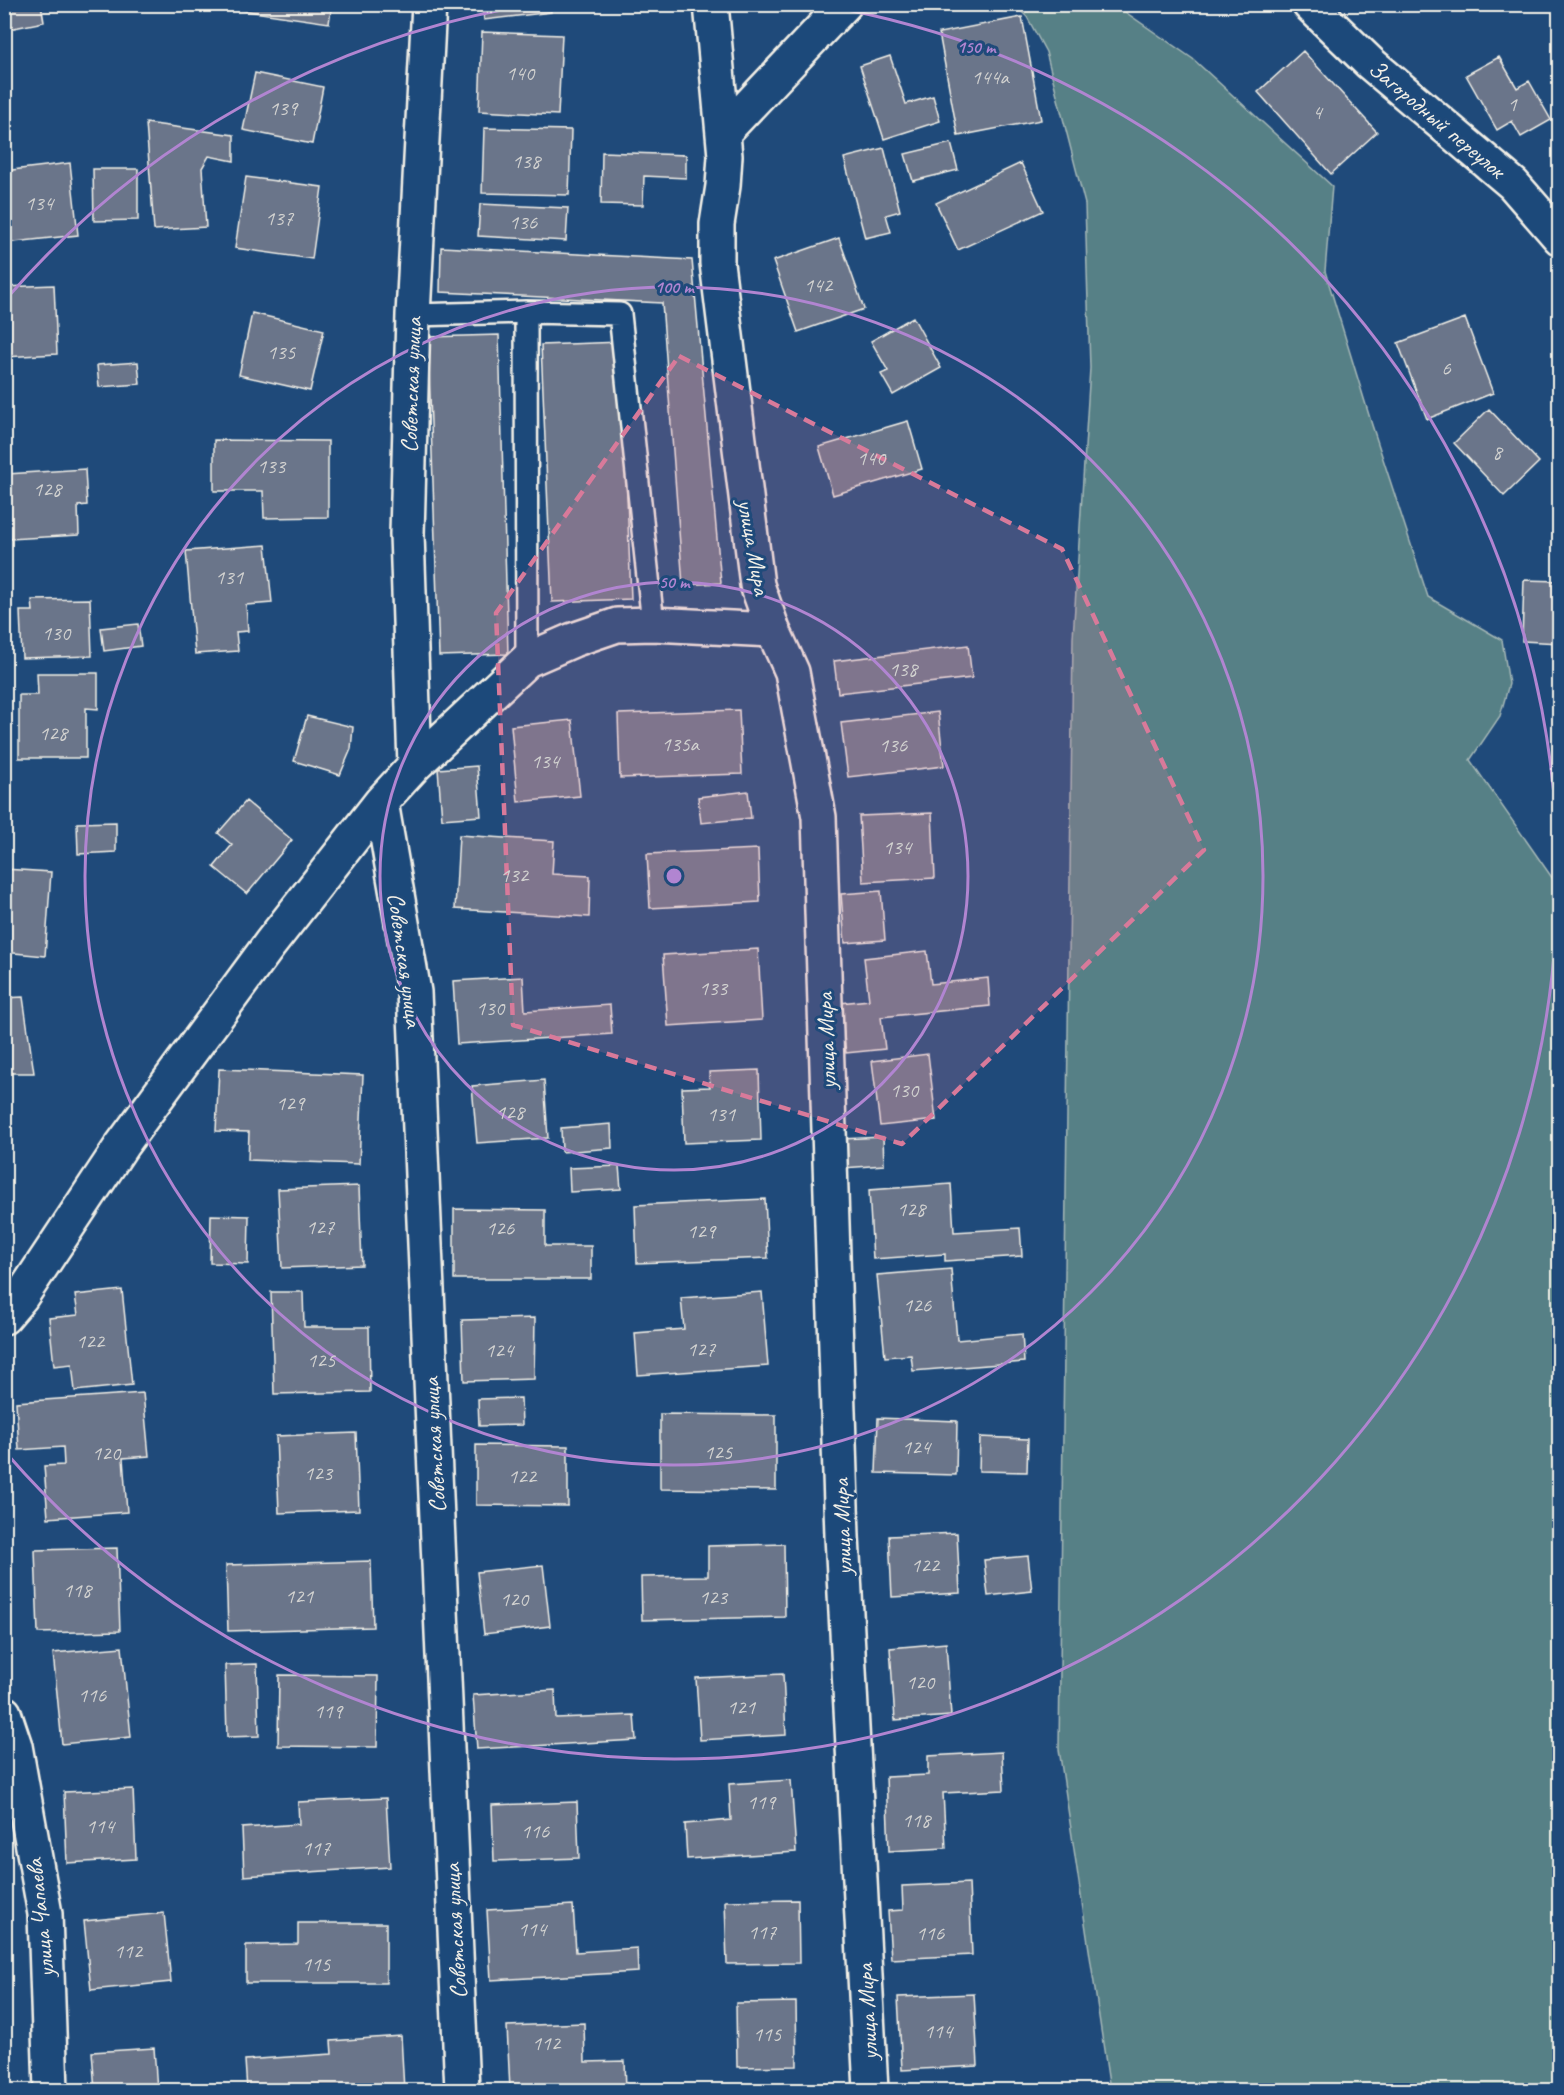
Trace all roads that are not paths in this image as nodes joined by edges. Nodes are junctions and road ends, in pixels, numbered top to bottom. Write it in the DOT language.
graph roads {
  1 [pos="429,4"];
  2 [pos="711,4"];
  3 [pos="845,4"];
  4 [pos="1309,4"];
  5 [pos="723,133"];
  6 [pos="1560,238"];
  7 [pos="526,312"];
  8 [pos="413,315"];
  9 [pos="653,624"];
  10 [pos="772,630"];
  11 [pos="527,660"];
  12 [pos="415,765"];
  13 [pos="381,802"];
  14 [pos="4,1317"];
  15 [pos="4,1713"];
  16 [pos="51,2091"];
  17 [pos="462,2091"];
  18 [pos="871,2091"];
  1 -- 8 [label="street, Советская улица"];
  2 -- 5 [label="street, улица Мира"];
  3 -- 5 [label="street"];
  4 -- 6 [label="street, Загородный переулок"];
  5 -- 10 [label="street, улица Мира"];
  7 -- 8 [label="lane"];
  7 -- 9 [label="lane"];
  7 -- 11 [label="lane"];
  8 -- 12 [label="street, Советская улица"];
  9 -- 10 [label="street"];
  9 -- 11 [label="street"];
  10 -- 18 [label="street, улица Мира"];
  11 -- 12 [label="street"];
  12 -- 13 [label="street"];
  13 -- 14 [label="street"];
  13 -- 17 [label="street, Советская улица"];
  15 -- 16 [label="street, улица Чапаева"];
}
